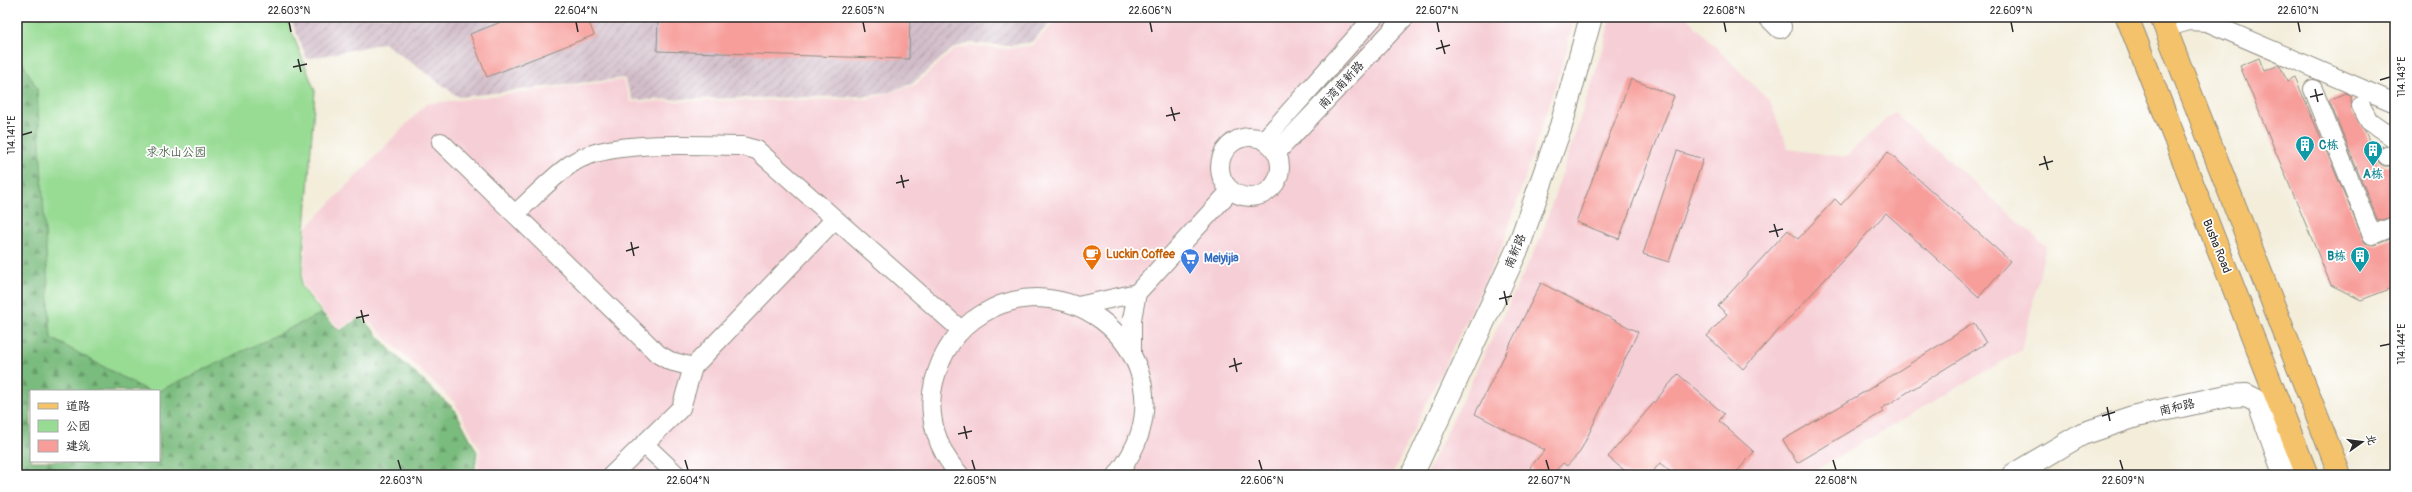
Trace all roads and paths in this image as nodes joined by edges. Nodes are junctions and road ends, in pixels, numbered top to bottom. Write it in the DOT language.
graph roads {
  1 [pos="1374,17"];
  2 [pos="1405,17"];
  3 [pos="1591,17"];
  4 [pos="2127,17"];
  5 [pos="2188,19"];
  6 [pos="2163,22"];
  7 [pos="2313,89"];
  8 [pos="2395,103"];
  9 [pos="2361,106"];
  10 [pos="2395,139"];
  11 [pos="441,142"];
  12 [pos="1270,147"];
  13 [pos="1231,190"];
  14 [pos="515,214"];
  15 [pos="835,219"];
  16 [pos="2388,231"];
  17 [pos="1136,293"];
  18 [pos="1078,306"];
  19 [pos="961,330"];
  20 [pos="1132,356"];
  21 [pos="693,367"];
  22 [pos="644,444"];
  23 [pos="2306,472"];
  24 [pos="612,475"];
  25 [pos="677,475"];
  26 [pos="960,475"];
  27 [pos="1117,475"];
  28 [pos="1412,475"];
  29 [pos="2013,475"];
  30 [pos="2340,475"];
  1 -- 12 [label="street, 南湾南新路"];
  2 -- 12 [label="street, 南湾南新路"];
  3 -- 28 [label="street, 南新路"];
  4 -- 23 [label="main road, Busha Road"];
  5 -- 6 [label="street"];
  5 -- 8 [label="street"];
  6 -- 30 [label="main road"];
  7 -- 16 [label="street"];
  9 -- 10 [label="street"];
  11 -- 14 [label="street"];
  12 -- 13 [label="street"];
  12 -- 13 [label="street"];
  13 -- 17 [label="street"];
  14 -- 15 [label="street"];
  14 -- 21 [label="street"];
  15 -- 19 [label="street"];
  15 -- 21 [label="street"];
  17 -- 18 [label="street"];
  17 -- 20 [label="street"];
  18 -- 19 [label="street"];
  18 -- 20 [label="street"];
  19 -- 26 [label="street"];
  20 -- 27 [label="street"];
  21 -- 22 [label="street"];
  22 -- 24 [label="street"];
  22 -- 25 [label="street"];
  23 -- 29 [label="street, 南和路"];
}
